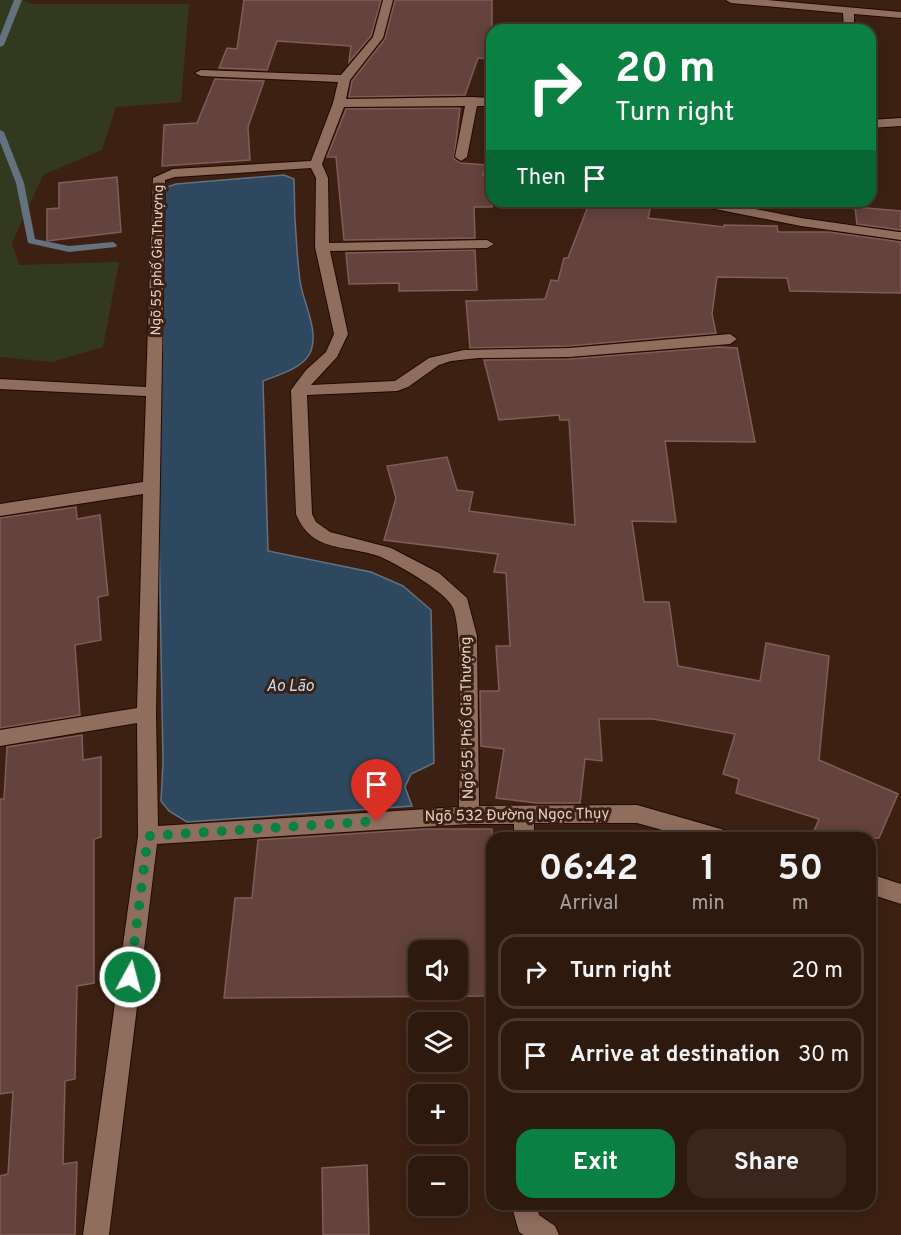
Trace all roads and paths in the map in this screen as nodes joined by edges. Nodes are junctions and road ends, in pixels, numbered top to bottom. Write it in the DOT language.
graph roads {
  1 [pos="388,0"];
  2 [pos="731,0"];
  3 [pos="848,10"];
  4 [pos="901,15"];
  5 [pos="849,24"];
  6 [pos="201,73"];
  7 [pos="344,79"];
  8 [pos="472,101"];
  9 [pos="486,102"];
  10 [pos="339,103"];
  11 [pos="901,122"];
  12 [pos="876,124"];
  13 [pos="461,157"];
  14 [pos="316,164"];
  15 [pos="725,207"];
  16 [pos="898,236"];
  17 [pos="487,244"];
  18 [pos="322,247"];
  19 [pos="730,339"];
  20 [pos="0,384"];
  21 [pos="299,390"];
  22 [pos="155,392"];
  23 [pos="151,487"];
  24 [pos="0,510"];
  25 [pos="146,714"];
  26 [pos="0,738"];
  27 [pos="469,815"];
  28 [pos="524,815"];
  29 [pos="524,832"];
  30 [pos="700,832"];
  31 [pos="148,836"];
  32 [pos="876,886"];
  33 [pos="901,894"];
  34 [pos="525,1210"];
  35 [pos="96,1235"];
  36 [pos="546,1235"];
  1 -- 7 [label="street"];
  2 -- 3 [label="street"];
  3 -- 4 [label="street"];
  3 -- 5 [label="street"];
  6 -- 7 [label="street"];
  7 -- 10 [label="street"];
  8 -- 9 [label="street"];
  8 -- 10 [label="street"];
  8 -- 13 [label="street"];
  10 -- 14 [label="street"];
  11 -- 12 [label="street"];
  14 -- 18 [label="street"];
  14 -- 22 [label="street, Ngõ 55 phố Gia Thượng"];
  15 -- 16 [label="street"];
  17 -- 18 [label="street"];
  18 -- 21 [label="street"];
  19 -- 21 [label="street"];
  20 -- 22 [label="street"];
  21 -- 27 [label="street, Ngõ 55 Phố Gia Thượng"];
  22 -- 23 [label="street"];
  23 -- 24 [label="street"];
  23 -- 25 [label="street"];
  25 -- 26 [label="street"];
  25 -- 31 [label="street"];
  27 -- 28 [label="street, Ngõ 532 Đường Ngọc Thụy"];
  27 -- 31 [label="street, Ngõ 532 Đường Ngọc Thụy"];
  28 -- 29 [label="street"];
  28 -- 30 [label="street, Ngõ 532 Đường Ngọc Thụy"];
  31 -- 35 [label="street"];
  32 -- 33 [label="street"];
  34 -- 36 [label="street"];
}
